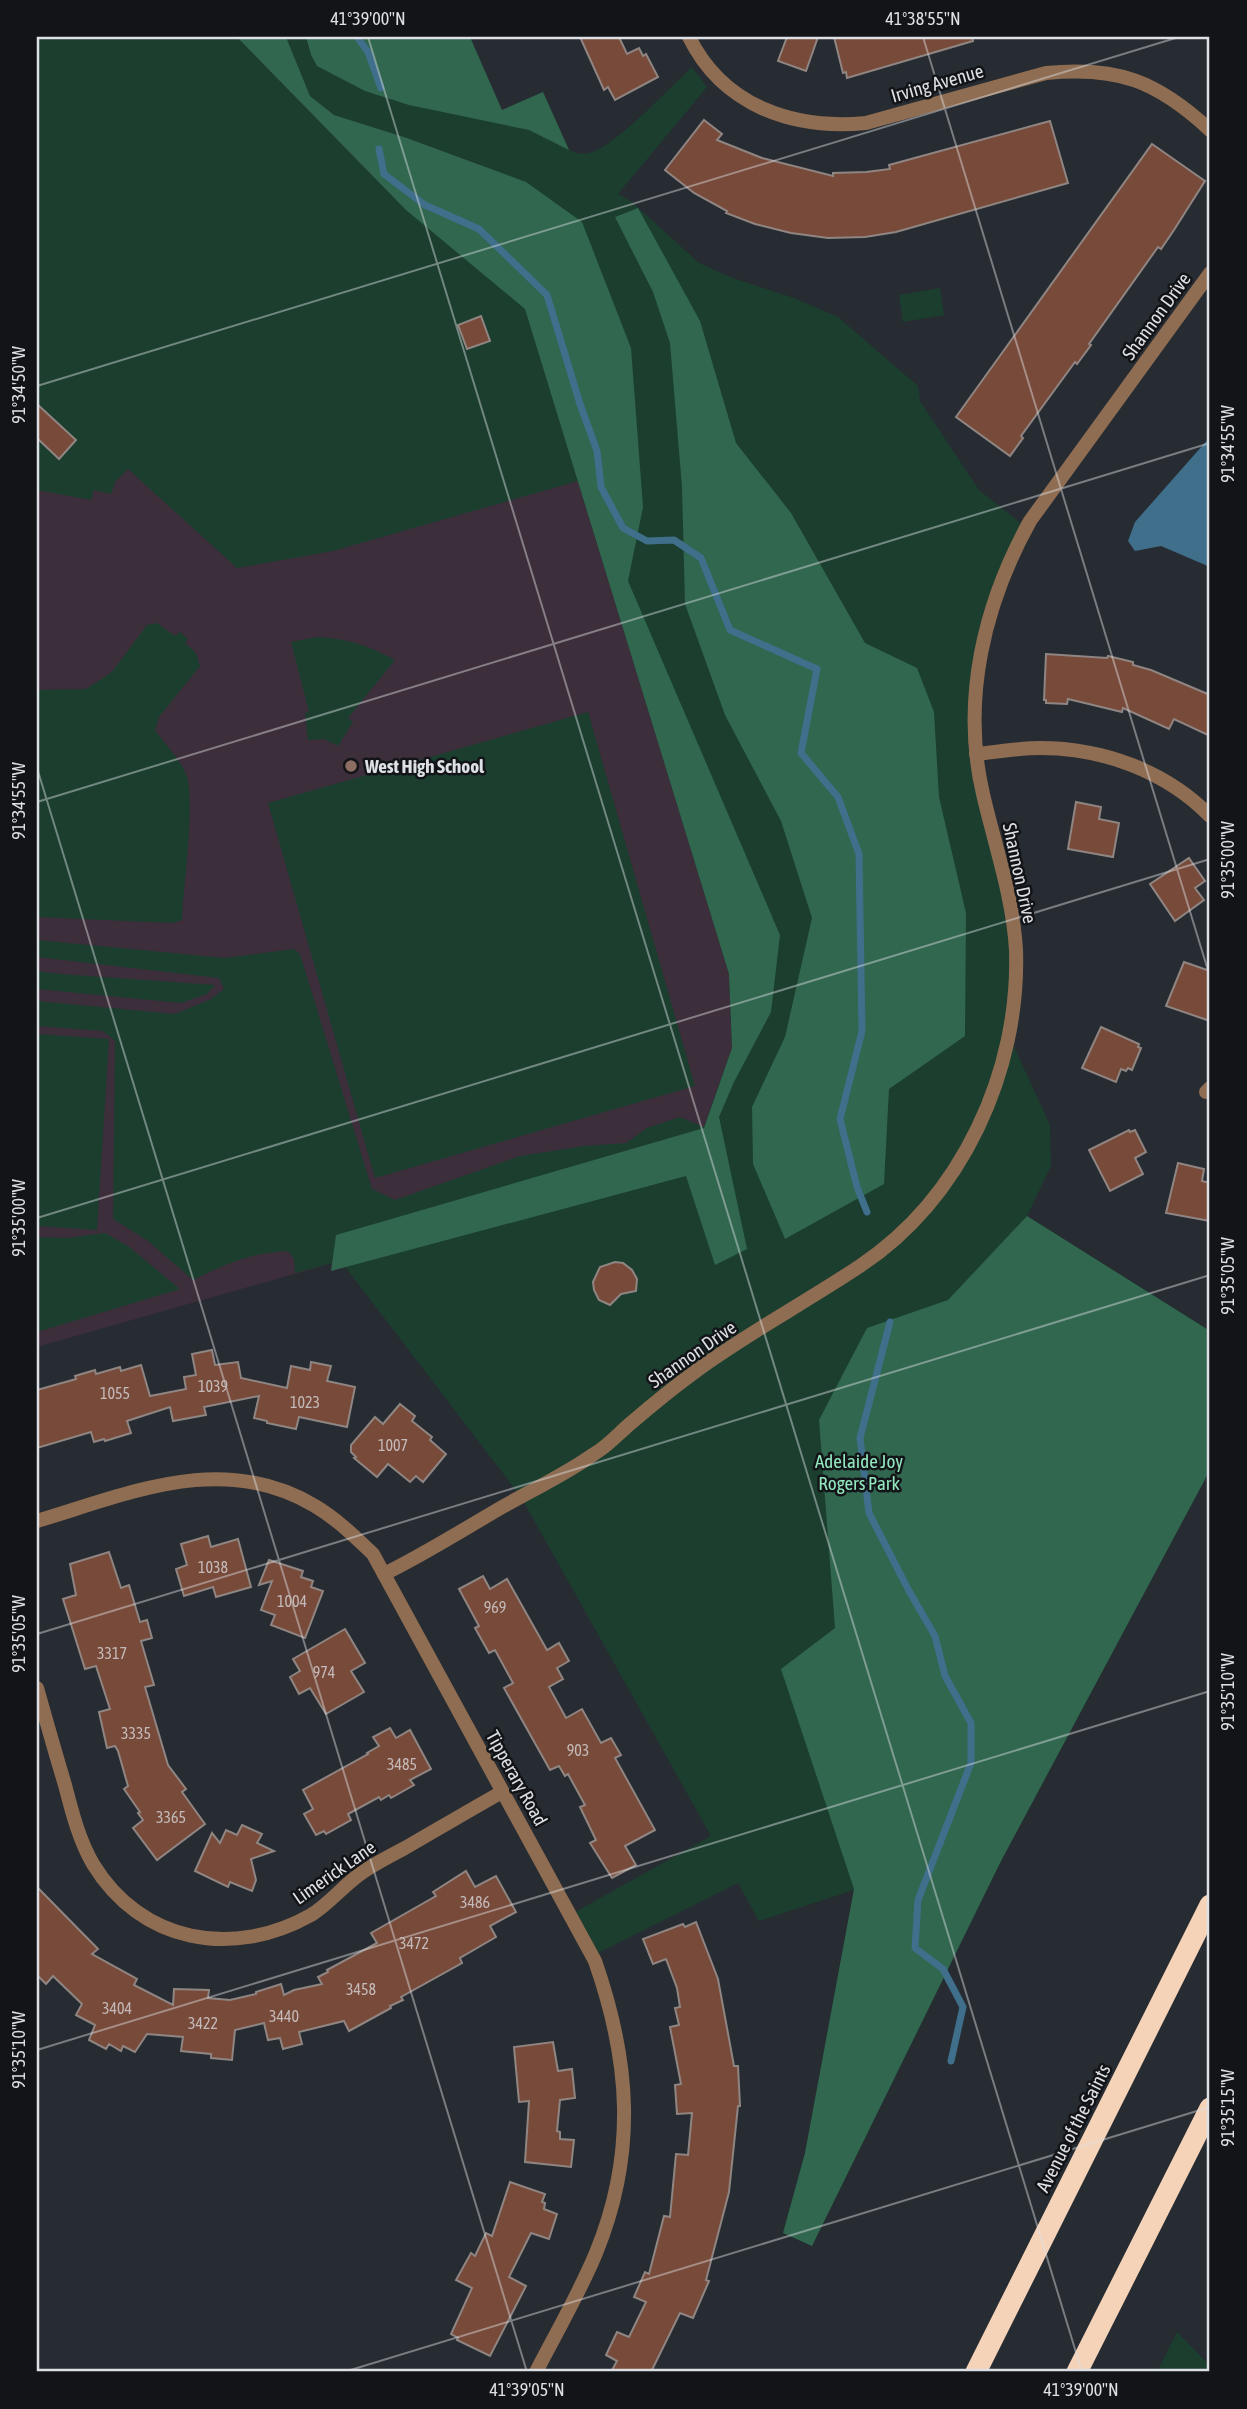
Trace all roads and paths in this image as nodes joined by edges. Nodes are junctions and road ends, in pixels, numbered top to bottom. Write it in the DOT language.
graph roads {
  1 [pos="689,37"];
  2 [pos="1210,130"];
  3 [pos="1210,273"];
  4 [pos="976,754"];
  5 [pos="1210,816"];
  6 [pos="37,1521"];
  7 [pos="384,1574"];
  8 [pos="37,1688"];
  9 [pos="502,1792"];
  10 [pos="1210,1905"];
  11 [pos="1210,2108"];
  12 [pos="536,2372"];
  13 [pos="976,2372"];
  14 [pos="1077,2372"];
  1 -- 2 [label="street, Irving Avenue"];
  3 -- 4 [label="street, Shannon Drive"];
  4 -- 5 [label="street"];
  4 -- 7 [label="street, Shannon Drive"];
  6 -- 7 [label="street, Tipperary Road"];
  7 -- 9 [label="street, Tipperary Road"];
  8 -- 9 [label="street, Limerick Lane"];
  9 -- 12 [label="street, Tipperary Road"];
  10 -- 13 [label="highway, Avenue of the Saints"];
  11 -- 14 [label="highway"];
}
